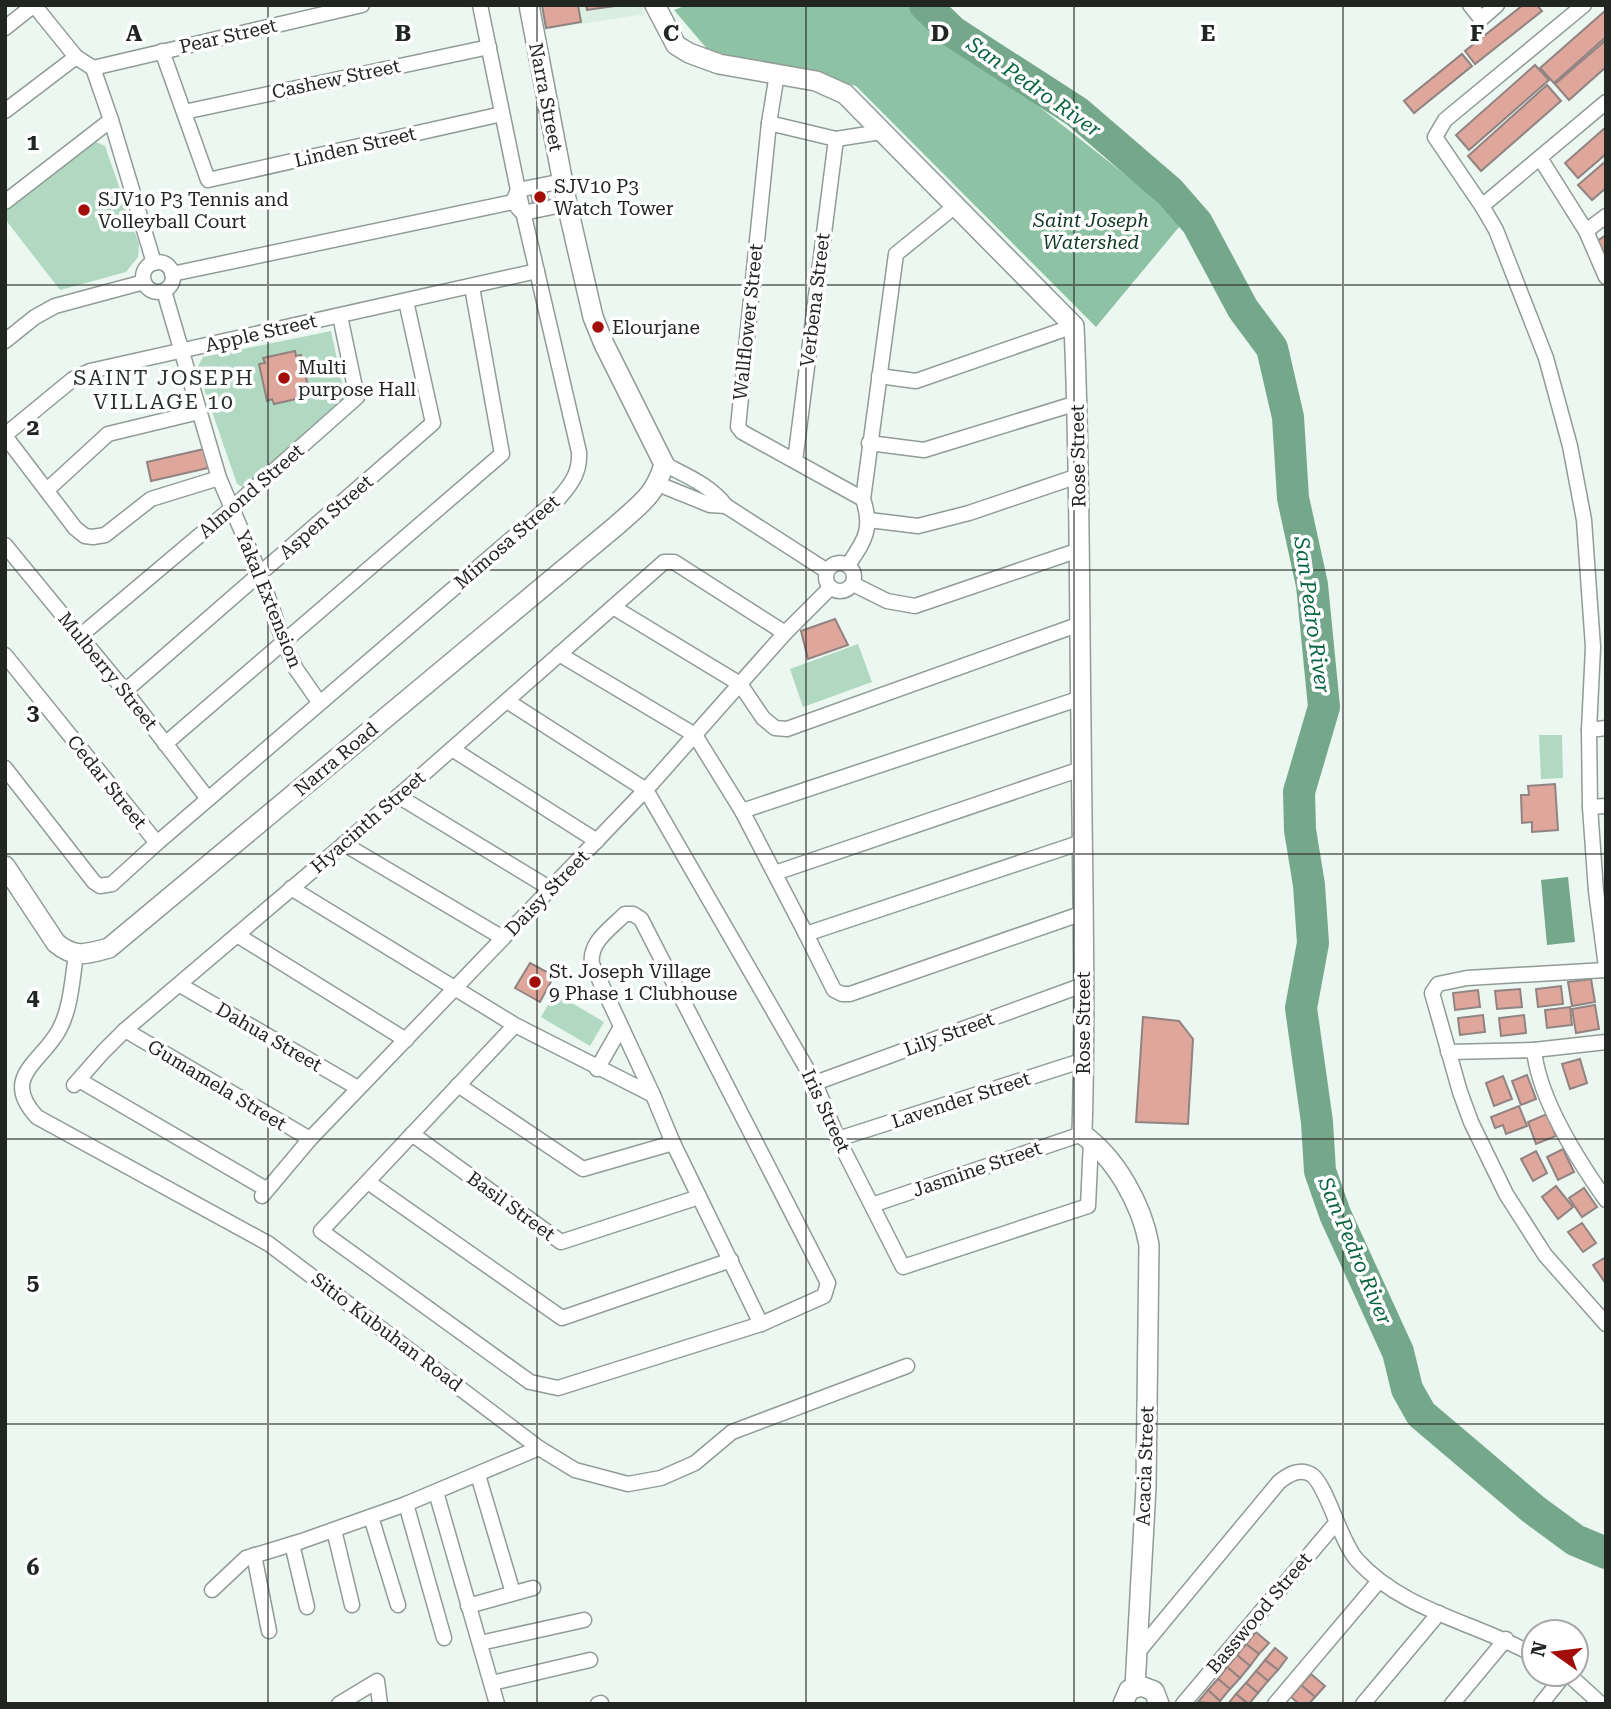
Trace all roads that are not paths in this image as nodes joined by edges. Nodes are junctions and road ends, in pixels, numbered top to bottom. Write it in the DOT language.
graph roads {
  1 [pos="34,5"];
  2 [pos="362,5"];
  3 [pos="480,5"];
  4 [pos="529,5"];
  5 [pos="655,5"];
  6 [pos="1470,5"];
  7 [pos="1497,5"];
  8 [pos="1584,5"];
  9 [pos="343,7"];
  10 [pos="5,28"];
  11 [pos="489,47"];
  12 [pos="162,51"];
  13 [pos="76,57"];
  14 [pos="93,68"];
  15 [pos="777,74"];
  16 [pos="1606,102"];
  17 [pos="5,111"];
  18 [pos="184,112"];
  19 [pos="502,114"];
  20 [pos="111,120"];
  21 [pos="769,123"];
  22 [pos="881,132"];
  23 [pos="835,139"];
  24 [pos="1540,158"];
  25 [pos="563,181"];
  26 [pos="5,202"];
  27 [pos="518,202"];
  28 [pos="567,204"];
  29 [pos="954,206"];
  30 [pos="1482,206"];
  31 [pos="1606,216"];
  32 [pos="1586,231"];
  33 [pos="154,263"];
  34 [pos="537,271"];
  35 [pos="173,274"];
  36 [pos="1606,277"];
  37 [pos="144,282"];
  38 [pos="472,287"];
  39 [pos="164,291"];
  40 [pos="406,302"];
  41 [pos="340,316"];
  42 [pos="1074,326"];
  43 [pos="5,341"];
  44 [pos="181,352"];
  45 [pos="879,376"];
  46 [pos="1077,403"];
  47 [pos="199,412"];
  48 [pos="5,435"];
  49 [pos="869,443"];
  50 [pos="795,461"];
  51 [pos="664,464"];
  52 [pos="1078,475"];
  53 [pos="219,478"];
  54 [pos="658,484"];
  55 [pos="47,490"];
  56 [pos="863,499"];
  57 [pos="726,506"];
  58 [pos="232,508"];
  59 [pos="869,520"];
  60 [pos="5,545"];
  61 [pos="1079,550"];
  62 [pos="848,565"];
  63 [pos="827,570"];
  64 [pos="260,574"];
  65 [pos="853,584"];
  66 [pos="830,588"];
  67 [pos="613,607"];
  68 [pos="1080,624"];
  69 [pos="785,633"];
  70 [pos="80,636"];
  71 [pos="284,643"];
  72 [pos="1599,646"];
  73 [pos="559,654"];
  74 [pos="5,655"];
  75 [pos="740,684"];
  76 [pos="125,691"];
  77 [pos="1081,698"];
  78 [pos="507,701"];
  79 [pos="319,702"];
  80 [pos="1606,728"];
  81 [pos="1588,730"];
  82 [pos="695,735"];
  83 [pos="165,744"];
  84 [pos="452,749"];
  85 [pos="5,768"];
  86 [pos="1082,769"];
  87 [pos="646,790"];
  88 [pos="398,796"];
  89 [pos="208,799"];
  90 [pos="1606,806"];
  91 [pos="1590,807"];
  92 [pos="742,811"];
  93 [pos="597,841"];
  94 [pos="1082,842"];
  95 [pos="156,843"];
  96 [pos="344,844"];
  97 [pos="5,866"];
  98 [pos="775,873"];
  99 [pos="291,888"];
  100 [pos="551,889"];
  101 [pos="1601,891"];
  102 [pos="1083,913"];
  103 [pos="806,934"];
  104 [pos="237,935"];
  105 [pos="503,938"];
  106 [pos="76,955"];
  107 [pos="1606,969"];
  108 [pos="180,985"];
  109 [pos="1083,985"];
  110 [pos="455,989"];
  111 [pos="515,1025"];
  112 [pos="621,1027"];
  113 [pos="125,1030"];
  114 [pos="406,1040"];
  115 [pos="1606,1042"];
  116 [pos="1534,1050"];
  117 [pos="1447,1052"];
  118 [pos="1084,1060"];
  119 [pos="597,1069"];
  120 [pos="815,1083"];
  121 [pos="458,1085"];
  122 [pos="358,1088"];
  123 [pos="653,1095"];
  124 [pos="412,1135"];
  125 [pos="1087,1137"];
  126 [pos="310,1139"];
  127 [pos="838,1139"];
  128 [pos="673,1143"];
  129 [pos="368,1182"];
  130 [pos="264,1192"];
  131 [pos="699,1197"];
  132 [pos="1606,1200"];
  133 [pos="873,1205"];
  134 [pos="730,1260"];
  135 [pos="761,1324"];
  136 [pos="1606,1324"];
  137 [pos="907,1366"];
  138 [pos="539,1448"];
  139 [pos="478,1475"];
  140 [pos="436,1492"];
  141 [pos="406,1504"];
  142 [pos="371,1517"];
  143 [pos="1336,1523"];
  144 [pos="334,1530"];
  145 [pos="292,1544"];
  146 [pos="254,1555"];
  147 [pos="1379,1581"];
  148 [pos="533,1588"];
  149 [pos="212,1590"];
  150 [pos="513,1594"];
  151 [pos="352,1605"];
  152 [pos="398,1605"];
  153 [pos="468,1606"];
  154 [pos="307,1607"];
  155 [pos="1439,1613"];
  156 [pos="584,1620"];
  157 [pos="270,1631"];
  158 [pos="444,1638"];
  159 [pos="1506,1639"];
  160 [pos="480,1643"];
  161 [pos="1520,1647"];
  162 [pos="1138,1651"];
  163 [pos="590,1660"];
  164 [pos="492,1683"];
  165 [pos="1135,1687"];
  166 [pos="1555,1688"];
  167 [pos="1583,1688"];
  168 [pos="340,1704"];
  169 [pos="380,1704"];
  170 [pos="497,1704"];
  171 [pos="1123,1704"];
  172 [pos="1159,1704"];
  173 [pos="1183,1704"];
  174 [pos="1275,1704"];
  175 [pos="1363,1704"];
  176 [pos="1452,1704"];
  177 [pos="1541,1704"];
  178 [pos="1601,1704"];
  1 -- 10 [label="street"];
  1 -- 13 [label="street"];
  2 -- 9 [label="street, Pear Street"];
  3 -- 11 [label="street, Mimosa Street"];
  4 -- 25 [label="street, Narra Street"];
  5 -- 15 [label="street"];
  6 -- 7 [label="street"];
  8 -- 30 [label="street"];
  9 -- 12 [label="street, Pear Street"];
  11 -- 18 [label="street, Cashew Street"];
  11 -- 19 [label="street, Mimosa Street"];
  12 -- 14 [label="street, Pear Street"];
  12 -- 18 [label="street"];
  13 -- 14 [label="street"];
  13 -- 17 [label="street"];
  14 -- 20 [label="street"];
  15 -- 21 [label="street, Wallflower Street"];
  15 -- 22 [label="street"];
  16 -- 24 [label="street"];
  18 -- 19 [label="street, Linden Street"];
  19 -- 27 [label="street, Mimosa Street"];
  20 -- 26 [label="street"];
  20 -- 33 [label="street"];
  21 -- 23 [label="street"];
  21 -- 50 [label="street, Wallflower Street"];
  22 -- 23 [label="street"];
  22 -- 29 [label="street"];
  23 -- 50 [label="street, Verbena Street"];
  24 -- 30 [label="street"];
  24 -- 32 [label="street"];
  25 -- 27 [label="street"];
  25 -- 28 [label="street, Narra Street"];
  27 -- 28 [label="street"];
  27 -- 34 [label="street, Mimosa Street"];
  27 -- 35 [label="street"];
  28 -- 51 [label="street, Narra Street"];
  29 -- 42 [label="street"];
  29 -- 45 [label="street"];
  30 -- 72 [label="street"];
  31 -- 32 [label="street"];
  32 -- 36 [label="street"];
  33 -- 35 [label="street"];
  33 -- 37 [label="street"];
  34 -- 38 [label="street, Apple Street"];
  34 -- 79 [label="street, Mimosa Street"];
  35 -- 39 [label="street"];
  37 -- 39 [label="street"];
  37 -- 43 [label="street"];
  38 -- 40 [label="street, Apple Street"];
  38 -- 71 [label="street"];
  39 -- 44 [label="street, Yakal Extension"];
  40 -- 41 [label="street, Apple Street"];
  40 -- 64 [label="street, Aspen Street"];
  41 -- 44 [label="street, Apple Street"];
  41 -- 58 [label="street, Almond Street"];
  42 -- 45 [label="street"];
  42 -- 46 [label="street, Rose Street"];
  44 -- 47 [label="street, Yakal Extension"];
  44 -- 48 [label="street, Apple Street"];
  45 -- 49 [label="street"];
  46 -- 49 [label="street"];
  46 -- 52 [label="street, Rose Street"];
  47 -- 53 [label="street, Yakal Extension"];
  47 -- 55 [label="street"];
  48 -- 55 [label="street"];
  49 -- 56 [label="street"];
  50 -- 56 [label="street, Wallflower Street"];
  51 -- 54 [label="street, Narra Road"];
  51 -- 57 [label="street"];
  52 -- 59 [label="street"];
  52 -- 61 [label="street, Rose Street"];
  53 -- 55 [label="street"];
  53 -- 58 [label="street, Yakal Extension"];
  54 -- 57 [label="street"];
  54 -- 106 [label="street, Narra Road"];
  56 -- 59 [label="street"];
  57 -- 63 [label="street"];
  58 -- 64 [label="street, Yakal Extension"];
  58 -- 70 [label="street, Almond Street"];
  59 -- 62 [label="street"];
  60 -- 70 [label="street, Mulberry Street"];
  61 -- 65 [label="street"];
  61 -- 68 [label="street, Rose Street"];
  62 -- 63 [label="street"];
  62 -- 65 [label="street"];
  63 -- 66 [label="street"];
  64 -- 71 [label="street, Yakal Extension"];
  64 -- 76 [label="street, Aspen Street"];
  65 -- 66 [label="street"];
  66 -- 69 [label="street, Daisy Street"];
  67 -- 69 [label="street, Hyacinth Street"];
  67 -- 73 [label="street, Hyacinth Street"];
  67 -- 75 [label="street"];
  68 -- 75 [label="street"];
  68 -- 77 [label="street, Rose Street"];
  69 -- 75 [label="street, Daisy Street"];
  70 -- 76 [label="street, Mulberry Street"];
  71 -- 79 [label="street, Yakal Extension"];
  71 -- 83 [label="street"];
  72 -- 81 [label="street"];
  73 -- 78 [label="street, Hyacinth Street"];
  73 -- 82 [label="street"];
  74 -- 95 [label="street, Cedar Street"];
  75 -- 82 [label="street, Daisy Street"];
  76 -- 83 [label="street, Mulberry Street"];
  77 -- 86 [label="street, Rose Street"];
  77 -- 92 [label="street"];
  78 -- 84 [label="street, Hyacinth Street"];
  78 -- 87 [label="street"];
  79 -- 89 [label="street, Mimosa Street"];
  80 -- 81 [label="street"];
  81 -- 91 [label="street"];
  82 -- 87 [label="street, Daisy Street"];
  82 -- 92 [label="street"];
  83 -- 89 [label="street, Mulberry Street"];
  84 -- 88 [label="street, Hyacinth Street"];
  84 -- 93 [label="street"];
  85 -- 95 [label="street, Mimosa Street"];
  86 -- 94 [label="street, Rose Street"];
  86 -- 98 [label="street"];
  87 -- 93 [label="street, Daisy Street"];
  87 -- 120 [label="street, Iris Street"];
  88 -- 96 [label="street, Hyacinth Street"];
  88 -- 100 [label="street"];
  89 -- 95 [label="street, Mimosa Street"];
  90 -- 91 [label="street"];
  91 -- 101 [label="street"];
  92 -- 98 [label="street"];
  93 -- 100 [label="street, Daisy Street"];
  94 -- 102 [label="street, Rose Street"];
  94 -- 103 [label="street"];
  96 -- 99 [label="street, Hyacinth Street"];
  96 -- 105 [label="street"];
  97 -- 106 [label="street"];
  98 -- 103 [label="street"];
  99 -- 104 [label="street, Hyacinth Street"];
  99 -- 110 [label="street"];
  100 -- 105 [label="street, Daisy Street"];
  101 -- 107 [label="street"];
  102 -- 103 [label="street"];
  102 -- 109 [label="street, Rose Street"];
  104 -- 108 [label="street, Hyacinth Street"];
  104 -- 114 [label="street"];
  105 -- 110 [label="street, Daisy Street"];
  106 -- 138 [label="street, Sitio Kubuhan Road"];
  107 -- 117 [label="street"];
  108 -- 113 [label="street, Hyacinth Street"];
  108 -- 122 [label="street, Dahua Street"];
  109 -- 118 [label="street, Rose Street"];
  109 -- 120 [label="street, Lily Street"];
  110 -- 111 [label="street"];
  110 -- 114 [label="street, Daisy Street"];
  111 -- 119 [label="street"];
  111 -- 121 [label="street"];
  112 -- 119 [label="street"];
  112 -- 123 [label="street"];
  112 -- 135 [label="street"];
  113 -- 126 [label="street, Gumamela Street"];
  113 -- 130 [label="street, Hyacinth Street"];
  114 -- 122 [label="street, Daisy Street"];
  115 -- 116 [label="street"];
  116 -- 117 [label="street"];
  116 -- 132 [label="street"];
  117 -- 136 [label="street"];
  118 -- 125 [label="street, Rose Street"];
  118 -- 127 [label="street, Lavender Street"];
  119 -- 123 [label="street"];
  120 -- 127 [label="street, Iris Street"];
  121 -- 124 [label="street"];
  121 -- 128 [label="street"];
  122 -- 126 [label="street, Daisy Street"];
  123 -- 128 [label="street"];
  124 -- 129 [label="street"];
  124 -- 131 [label="street, Basil Street"];
  125 -- 133 [label="street, Jasmine Street"];
  125 -- 133 [label="street, Iris Street"];
  125 -- 162 [label="street, Acacia Street"];
  126 -- 130 [label="street, Daisy Street"];
  127 -- 133 [label="street, Iris Street"];
  128 -- 131 [label="street"];
  129 -- 134 [label="street"];
  129 -- 135 [label="street"];
  131 -- 134 [label="street"];
  134 -- 135 [label="street"];
  137 -- 138 [label="street, Sitio Kubuhan Road"];
  138 -- 139 [label="street"];
  139 -- 140 [label="street"];
  139 -- 150 [label="street"];
  140 -- 141 [label="street"];
  140 -- 153 [label="street"];
  141 -- 142 [label="street"];
  141 -- 158 [label="street"];
  142 -- 144 [label="street"];
  142 -- 152 [label="street"];
  143 -- 147 [label="street"];
  143 -- 162 [label="street"];
  143 -- 173 [label="street, Basswood Street"];
  144 -- 145 [label="street"];
  144 -- 151 [label="street"];
  145 -- 146 [label="street"];
  145 -- 154 [label="street"];
  146 -- 149 [label="street"];
  146 -- 157 [label="street"];
  147 -- 155 [label="street"];
  147 -- 174 [label="street"];
  148 -- 150 [label="street"];
  150 -- 153 [label="street"];
  153 -- 160 [label="street"];
  155 -- 159 [label="street"];
  155 -- 175 [label="street"];
  156 -- 160 [label="street"];
  159 -- 161 [label="street"];
  159 -- 176 [label="street"];
  160 -- 164 [label="street"];
  162 -- 165 [label="street, Acacia Street"];
  163 -- 164 [label="street"];
  164 -- 170 [label="street"];
  165 -- 171 [label="street"];
  165 -- 172 [label="street"];
  166 -- 177 [label="street"];
  167 -- 178 [label="street"];
  168 -- 169 [label="street"];
}
